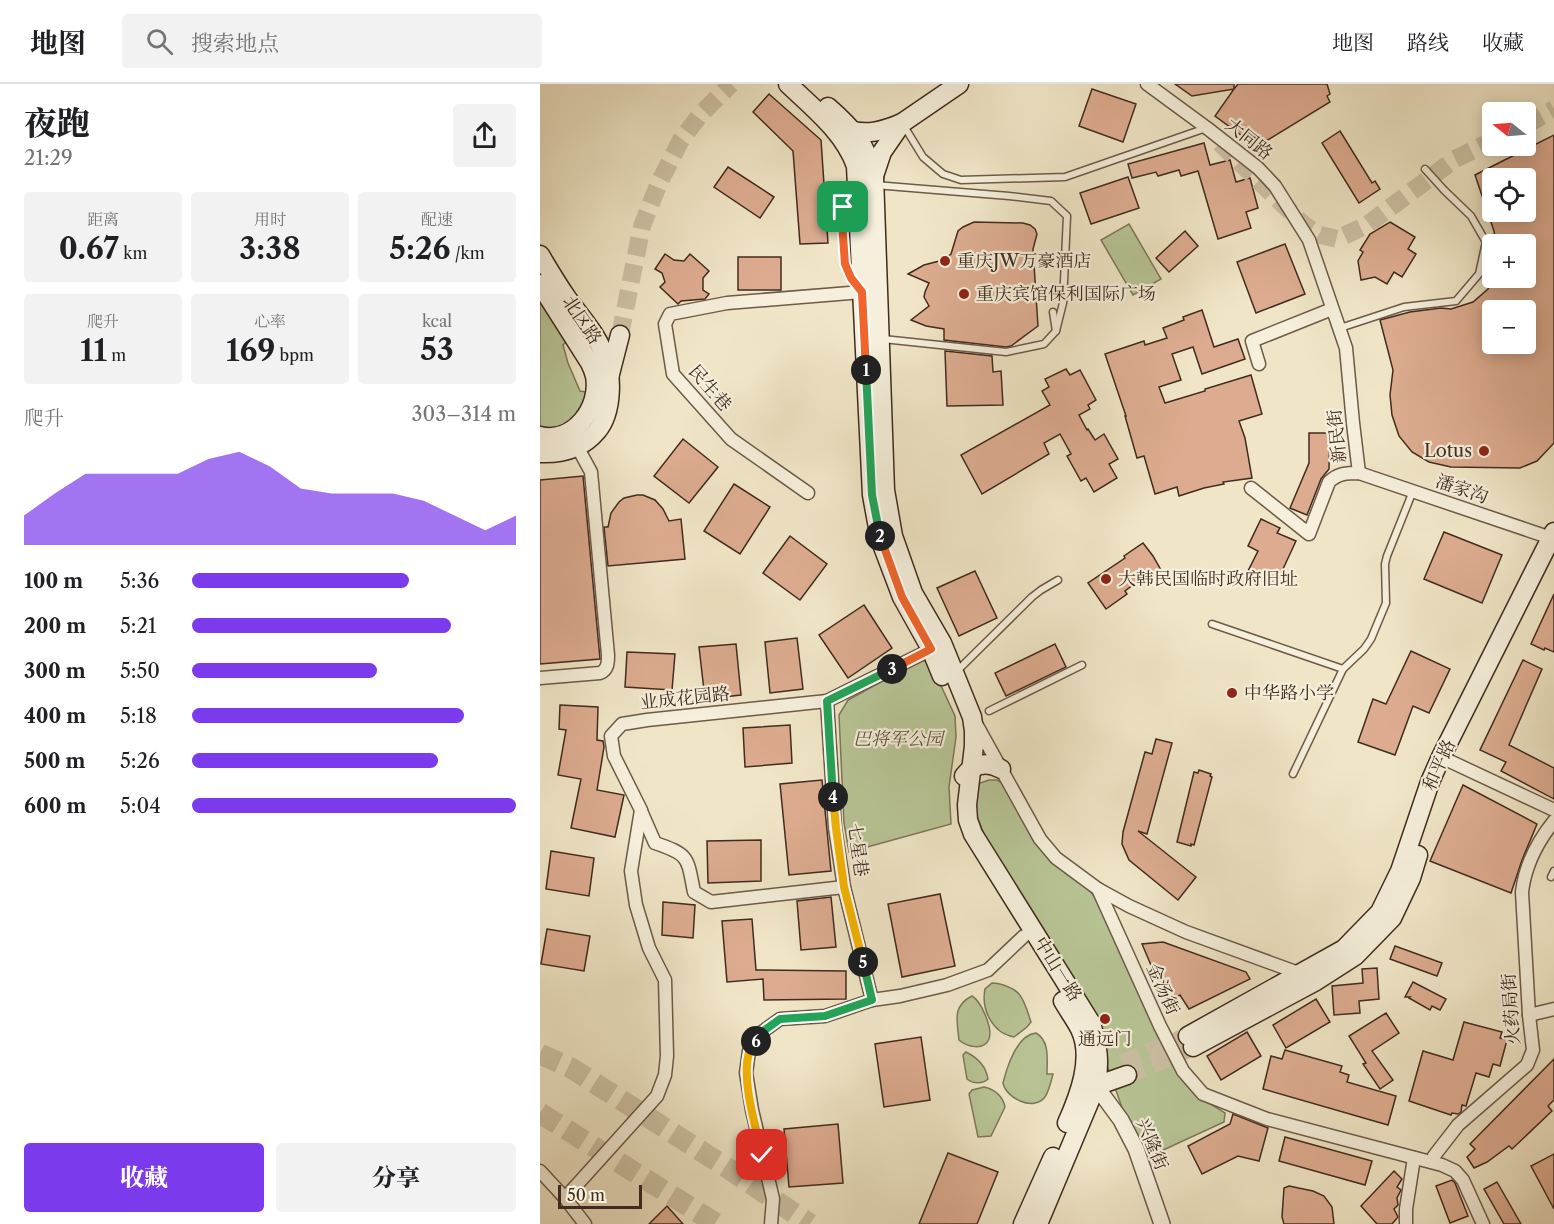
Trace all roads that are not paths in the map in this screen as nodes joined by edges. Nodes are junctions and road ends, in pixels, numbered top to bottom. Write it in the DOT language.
graph roads {
  1 [pos="788,84"];
  2 [pos="803,84"];
  3 [pos="959,84"];
  4 [pos="1147,84"];
  5 [pos="828,122"];
  6 [pos="902,123"];
  7 [pos="1207,128"];
  8 [pos="853,131"];
  9 [pos="1425,169"];
  10 [pos="868,179"];
  11 [pos="1309,240"];
  12 [pos="540,255"];
  13 [pos="540,284"];
  14 [pos="862,292"];
  15 [pos="1332,309"];
  16 [pos="1053,312"];
  17 [pos="1339,328"];
  18 [pos="1056,331"];
  19 [pos="620,335"];
  20 [pos="879,338"];
  21 [pos="597,357"];
  22 [pos="1259,364"];
  23 [pos="610,376"];
  24 [pos="540,436"];
  25 [pos="578,448"];
  26 [pos="540,453"];
  27 [pos="1359,473"];
  28 [pos="1251,488"];
  29 [pos="1413,491"];
  30 [pos="808,493"];
  31 [pos="1553,536"];
  32 [pos="1554,556"];
  33 [pos="1058,580"];
  34 [pos="1212,624"];
  35 [pos="937,646"];
  36 [pos="1082,665"];
  37 [pos="1343,669"];
  38 [pos="954,673"];
  39 [pos="540,678"];
  40 [pos="827,701"];
  41 [pos="974,716"];
  42 [pos="1446,759"];
  43 [pos="971,768"];
  44 [pos="1005,774"];
  45 [pos="1293,774"];
  46 [pos="963,788"];
  47 [pos="641,810"];
  48 [pos="1554,819"];
  49 [pos="844,887"];
  50 [pos="1098,889"];
  51 [pos="1024,936"];
  52 [pos="1308,977"];
  53 [pos="872,1000"];
  54 [pos="1554,1010"];
  55 [pos="1529,1015"];
  56 [pos="1191,1042"];
  57 [pos="1125,1069"];
  58 [pos="1092,1080"];
  59 [pos="1414,1158"];
  60 [pos="1432,1162"];
  61 [pos="540,1171"];
  62 [pos="565,1198"];
  63 [pos="585,1224"];
  64 [pos="771,1224"];
  65 [pos="1023,1224"];
  66 [pos="1038,1224"];
  67 [pos="1162,1224"];
  68 [pos="1406,1224"];
  69 [pos="1483,1224"];
  1 -- 5 [label="main road"];
  2 -- 8 [label="main road"];
  3 -- 6 [label="main road"];
  4 -- 7 [label="street, 大同路"];
  5 -- 8 [label="main road"];
  5 -- 10 [label="main road"];
  6 -- 7 [label="lane"];
  6 -- 8 [label="main road"];
  6 -- 10 [label="main road"];
  7 -- 11 [label="street, 大同路"];
  8 -- 10 [label="main road"];
  9 -- 17 [label="lane"];
  10 -- 14 [label="main road"];
  10 -- 18 [label="lane"];
  10 -- 20 [label="main road"];
  11 -- 15 [label="street, 新民街"];
  12 -- 21 [label="main road, 北区路"];
  13 -- 21 [label="main road, 北区路"];
  14 -- 30 [label="street, 民生巷"];
  14 -- 35 [label="main road"];
  15 -- 17 [label="street, 新民街"];
  15 -- 22 [label="street"];
  16 -- 18 [label="lane"];
  17 -- 27 [label="street, 新民街"];
  18 -- 20 [label="lane"];
  19 -- 23 [label="main road"];
  20 -- 35 [label="main road"];
  21 -- 23 [label="main road, 北区路"];
  21 -- 24 [label="main road, 北区路"];
  23 -- 25 [label="main road, 北区路"];
  25 -- 26 [label="main road"];
  25 -- 39 [label="street"];
  27 -- 28 [label="street, 新民街"];
  27 -- 29 [label="street, 潘家沟"];
  29 -- 31 [label="street, 潘家沟"];
  29 -- 37 [label="lane"];
  31 -- 42 [label="main road, 和平路"];
  32 -- 42 [label="main road, 和平路"];
  33 -- 38 [label="lane"];
  34 -- 37 [label="lane"];
  35 -- 38 [label="main road"];
  35 -- 40 [label="street, 业成花园路"];
  35 -- 41 [label="main road"];
  36 -- 41 [label="lane"];
  37 -- 45 [label="lane"];
  38 -- 41 [label="main road"];
  40 -- 47 [label="street, 业成花园路"];
  40 -- 49 [label="street, 七星巷"];
  41 -- 43 [label="main road"];
  41 -- 44 [label="street, 金汤街"];
  41 -- 46 [label="main road, 中山一路"];
  42 -- 48 [label="street, 火药局街"];
  42 -- 52 [label="main road, 和平路"];
  43 -- 44 [label="main road"];
  43 -- 46 [label="main road"];
  44 -- 46 [label="main road"];
  44 -- 50 [label="street, 金汤街"];
  46 -- 51 [label="main road, 中山一路"];
  46 -- 58 [label="main road, 中山一路"];
  47 -- 49 [label="street"];
  47 -- 62 [label="street"];
  48 -- 55 [label="street, 火药局街"];
  49 -- 53 [label="street, 七星巷"];
  50 -- 52 [label="street"];
  50 -- 59 [label="street, 金汤街"];
  51 -- 53 [label="street"];
  51 -- 58 [label="main road, 中山一路"];
  52 -- 56 [label="main road, 和平路"];
  53 -- 64 [label="street"];
  54 -- 55 [label="street"];
  55 -- 60 [label="street, 火药局街"];
  57 -- 58 [label="main road"];
  58 -- 65 [label="main road, 中山一路"];
  58 -- 66 [label="main road, 中山一路"];
  58 -- 67 [label="street, 兴隆街"];
  59 -- 60 [label="street, 金汤街"];
  59 -- 68 [label="street"];
  60 -- 69 [label="street, 金汤街"];
  61 -- 62 [label="street"];
  62 -- 63 [label="street"];
}
